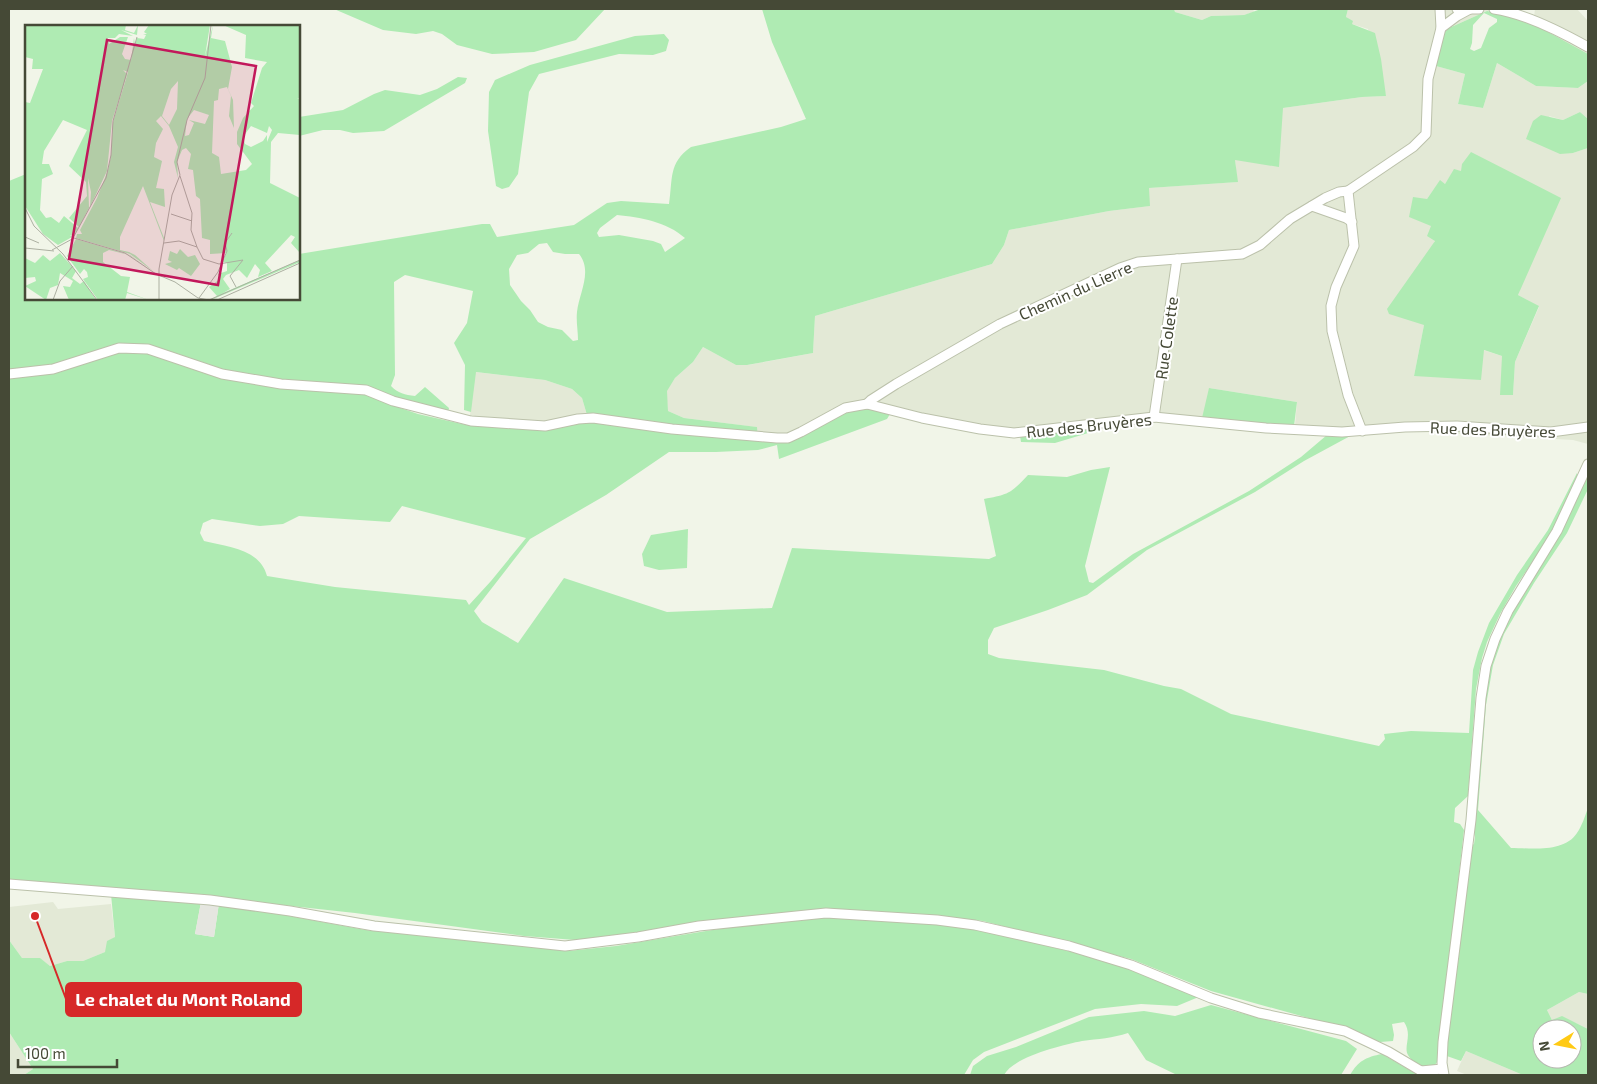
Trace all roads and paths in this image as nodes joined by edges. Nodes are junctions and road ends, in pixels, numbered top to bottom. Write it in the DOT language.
graph roads {
  1 [pos="1440,9"];
  2 [pos="1457,9"];
  3 [pos="1475,9"];
  4 [pos="1494,9"];
  5 [pos="1441,28"];
  6 [pos="1588,47"];
  7 [pos="1348,191"];
  8 [pos="1312,206"];
  9 [pos="1352,222"];
  10 [pos="1178,259"];
  11 [pos="9,374"];
  12 [pos="867,404"];
  13 [pos="1154,417"];
  14 [pos="1588,427"];
  15 [pos="1362,431"];
  16 [pos="1588,464"];
  17 [pos="9,884"];
  18 [pos="1443,1072"];
  19 [pos="1423,1073"];
  1 -- 5 [label="street"];
  2 -- 3 [label="street"];
  3 -- 5 [label="street"];
  4 -- 6 [label="street"];
  5 -- 7 [label="street, Chemin du Lierre"];
  7 -- 8 [label="street, Chemin du Lierre"];
  7 -- 9 [label="street"];
  8 -- 9 [label="street"];
  8 -- 10 [label="street, Chemin du Lierre"];
  9 -- 15 [label="street"];
  10 -- 12 [label="street, Chemin du Lierre"];
  10 -- 13 [label="street, Rue Colette"];
  11 -- 12 [label="street, Rue des Bruyères"];
  12 -- 13 [label="street, Rue des Bruyères"];
  13 -- 15 [label="street, Rue des Bruyères"];
  14 -- 15 [label="street, Rue des Bruyères"];
  16 -- 18 [label="street"];
  17 -- 19 [label="street"];
  18 -- 19 [label="street"];
}
